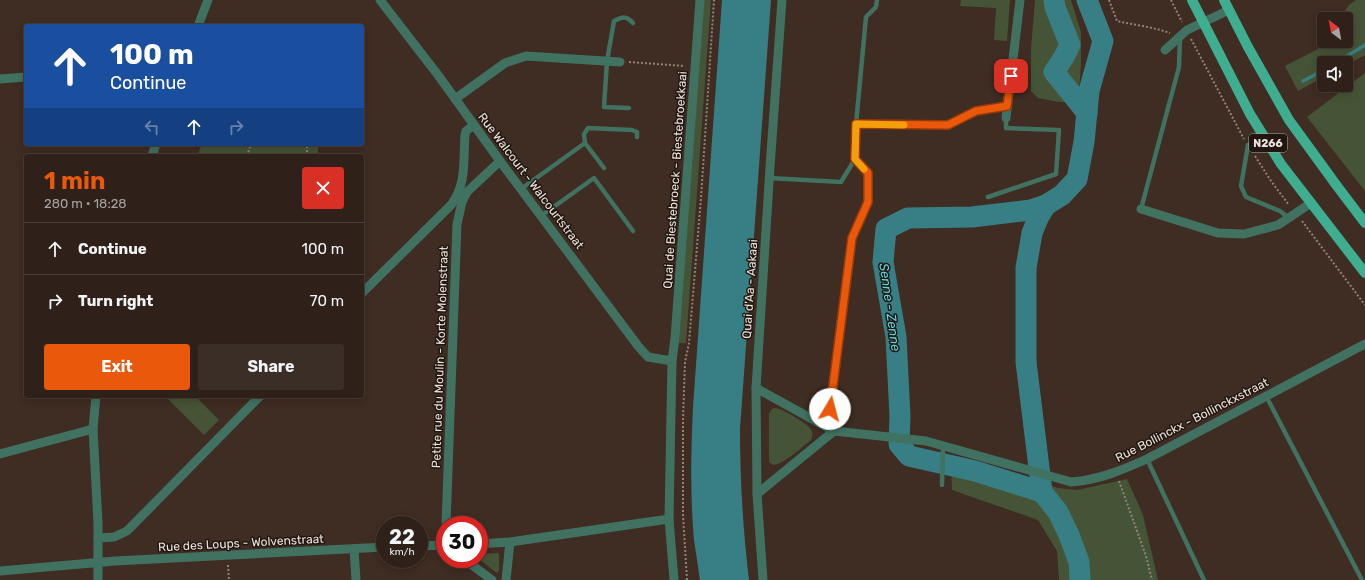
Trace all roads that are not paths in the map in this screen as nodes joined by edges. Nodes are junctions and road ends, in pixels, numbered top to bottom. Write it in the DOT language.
graph roads {
  1 [pos="208,0"];
  2 [pos="380,0"];
  3 [pos="700,0"];
  4 [pos="782,0"];
  5 [pos="877,0"];
  6 [pos="1020,0"];
  7 [pos="1192,0"];
  8 [pos="1224,0"];
  9 [pos="1229,10"];
  10 [pos="1204,22"];
  11 [pos="633,23"];
  12 [pos="199,24"];
  13 [pos="1183,33"];
  14 [pos="1165,50"];
  15 [pos="607,61"];
  16 [pos="620,62"];
  17 [pos="24,77"];
  18 [pos="0,80"];
  19 [pos="455,99"];
  20 [pos="1007,106"];
  21 [pos="629,108"];
  22 [pos="1006,118"];
  23 [pos="856,124"];
  24 [pos="474,125"];
  25 [pos="638,137"];
  26 [pos="585,143"];
  27 [pos="1248,145"];
  28 [pos="855,159"];
  29 [pos="500,161"];
  30 [pos="604,168"];
  31 [pos="769,178"];
  32 [pos="521,189"];
  33 [pos="463,191"];
  34 [pos="988,197"];
  35 [pos="1311,203"];
  36 [pos="1141,209"];
  37 [pos="442,215"];
  38 [pos="541,216"];
  39 [pos="1293,216"];
  40 [pos="1365,222"];
  41 [pos="457,224"];
  42 [pos="633,231"];
  43 [pos="852,238"];
  44 [pos="1365,273"];
  45 [pos="364,291"];
  46 [pos="1365,344"];
  47 [pos="672,361"];
  48 [pos="756,388"];
  49 [pos="1266,396"];
  50 [pos="96,398"];
  51 [pos="258,398"];
  52 [pos="93,429"];
  53 [pos="834,431"];
  54 [pos="943,445"];
  55 [pos="0,454"];
  56 [pos="1148,459"];
  57 [pos="942,485"];
  58 [pos="756,494"];
  59 [pos="446,516"];
  60 [pos="669,519"];
  61 [pos="98,538"];
  62 [pos="510,542"];
  63 [pos="488,543"];
  64 [pos="376,548"];
  65 [pos="354,549"];
  66 [pos="98,562"];
  67 [pos="476,568"];
  68 [pos="0,571"];
  69 [pos="98,580"];
  70 [pos="356,580"];
  71 [pos="492,580"];
  72 [pos="506,580"];
  73 [pos="674,580"];
  74 [pos="763,580"];
  75 [pos="1204,580"];
  76 [pos="1362,580"];
  1 -- 12 [label="street"];
  2 -- 19 [label="street, Rue Walcourt - Walcourtstraat"];
  3 -- 47 [label="street, Quai de Biestebroeck - Biestebroekkaai"];
  4 -- 31 [label="street, Quai d'Aa - Aakaai"];
  5 -- 23 [label="lane"];
  6 -- 20 [label="street"];
  7 -- 10 [label="main road, N266"];
  8 -- 9 [label="main road, N266"];
  9 -- 10 [label="street"];
  9 -- 40 [label="main road, N266"];
  10 -- 13 [label="street"];
  10 -- 35 [label="main road, N266"];
  11 -- 15 [label="lane"];
  13 -- 14 [label="street"];
  13 -- 36 [label="lane"];
  15 -- 16 [label="street"];
  15 -- 19 [label="street"];
  15 -- 21 [label="lane"];
  17 -- 18 [label="street"];
  19 -- 24 [label="street, Rue Walcourt - Walcourtstraat"];
  20 -- 22 [label="street"];
  20 -- 23 [label="lane"];
  22 -- 34 [label="lane"];
  23 -- 28 [label="lane"];
  24 -- 29 [label="street, Rue Walcourt - Walcourtstraat"];
  24 -- 33 [label="street, Petite rue du Moulin - Korte Molenstraat"];
  25 -- 26 [label="lane"];
  26 -- 30 [label="lane"];
  26 -- 32 [label="lane"];
  27 -- 39 [label="lane"];
  28 -- 31 [label="lane"];
  28 -- 43 [label="lane"];
  29 -- 32 [label="street, Rue Walcourt - Walcourtstraat"];
  29 -- 33 [label="street"];
  31 -- 48 [label="street, Quai d'Aa - Aakaai"];
  32 -- 38 [label="street, Rue Walcourt - Walcourtstraat"];
  33 -- 37 [label="street"];
  33 -- 41 [label="street, Petite rue du Moulin - Korte Molenstraat"];
  35 -- 39 [label="street"];
  35 -- 44 [label="main road, N266"];
  36 -- 39 [label="street"];
  37 -- 41 [label="street"];
  37 -- 45 [label="street"];
  38 -- 42 [label="lane"];
  38 -- 47 [label="street, Rue Walcourt - Walcourtstraat"];
  41 -- 59 [label="street, Petite rue du Moulin - Korte Molenstraat"];
  43 -- 53 [label="street"];
  46 -- 49 [label="street, Rue Bollinckx - Bollinckxstraat"];
  47 -- 60 [label="street, Quai de Biestebroeck - Biestebroekkaai"];
  48 -- 53 [label="street, Rue Bollinckx - Bollinckxstraat"];
  48 -- 58 [label="street, Quai d'Aa - Aakaai"];
  49 -- 56 [label="street, Rue Bollinckx - Bollinckxstraat"];
  49 -- 76 [label="lane"];
  50 -- 52 [label="street"];
  51 -- 61 [label="street"];
  52 -- 55 [label="street"];
  52 -- 61 [label="street"];
  53 -- 54 [label="street, Rue Bollinckx - Bollinckxstraat"];
  53 -- 58 [label="street"];
  54 -- 56 [label="street, Rue Bollinckx - Bollinckxstraat"];
  54 -- 57 [label="lane"];
  56 -- 75 [label="lane"];
  58 -- 74 [label="street, Quai d'Aa - Aakaai"];
  60 -- 62 [label="street"];
  60 -- 73 [label="street, Quai de Biestebroeck - Biestebroekkaai"];
  61 -- 66 [label="street"];
  62 -- 63 [label="street"];
  62 -- 72 [label="street"];
  64 -- 65 [label="street, Rue des Loups - Wolvenstraat"];
  65 -- 66 [label="street, Rue des Loups - Wolvenstraat"];
  65 -- 70 [label="street"];
  66 -- 68 [label="street, Rue des Loups - Wolvenstraat"];
  66 -- 69 [label="street"];
  67 -- 71 [label="street"];
}
